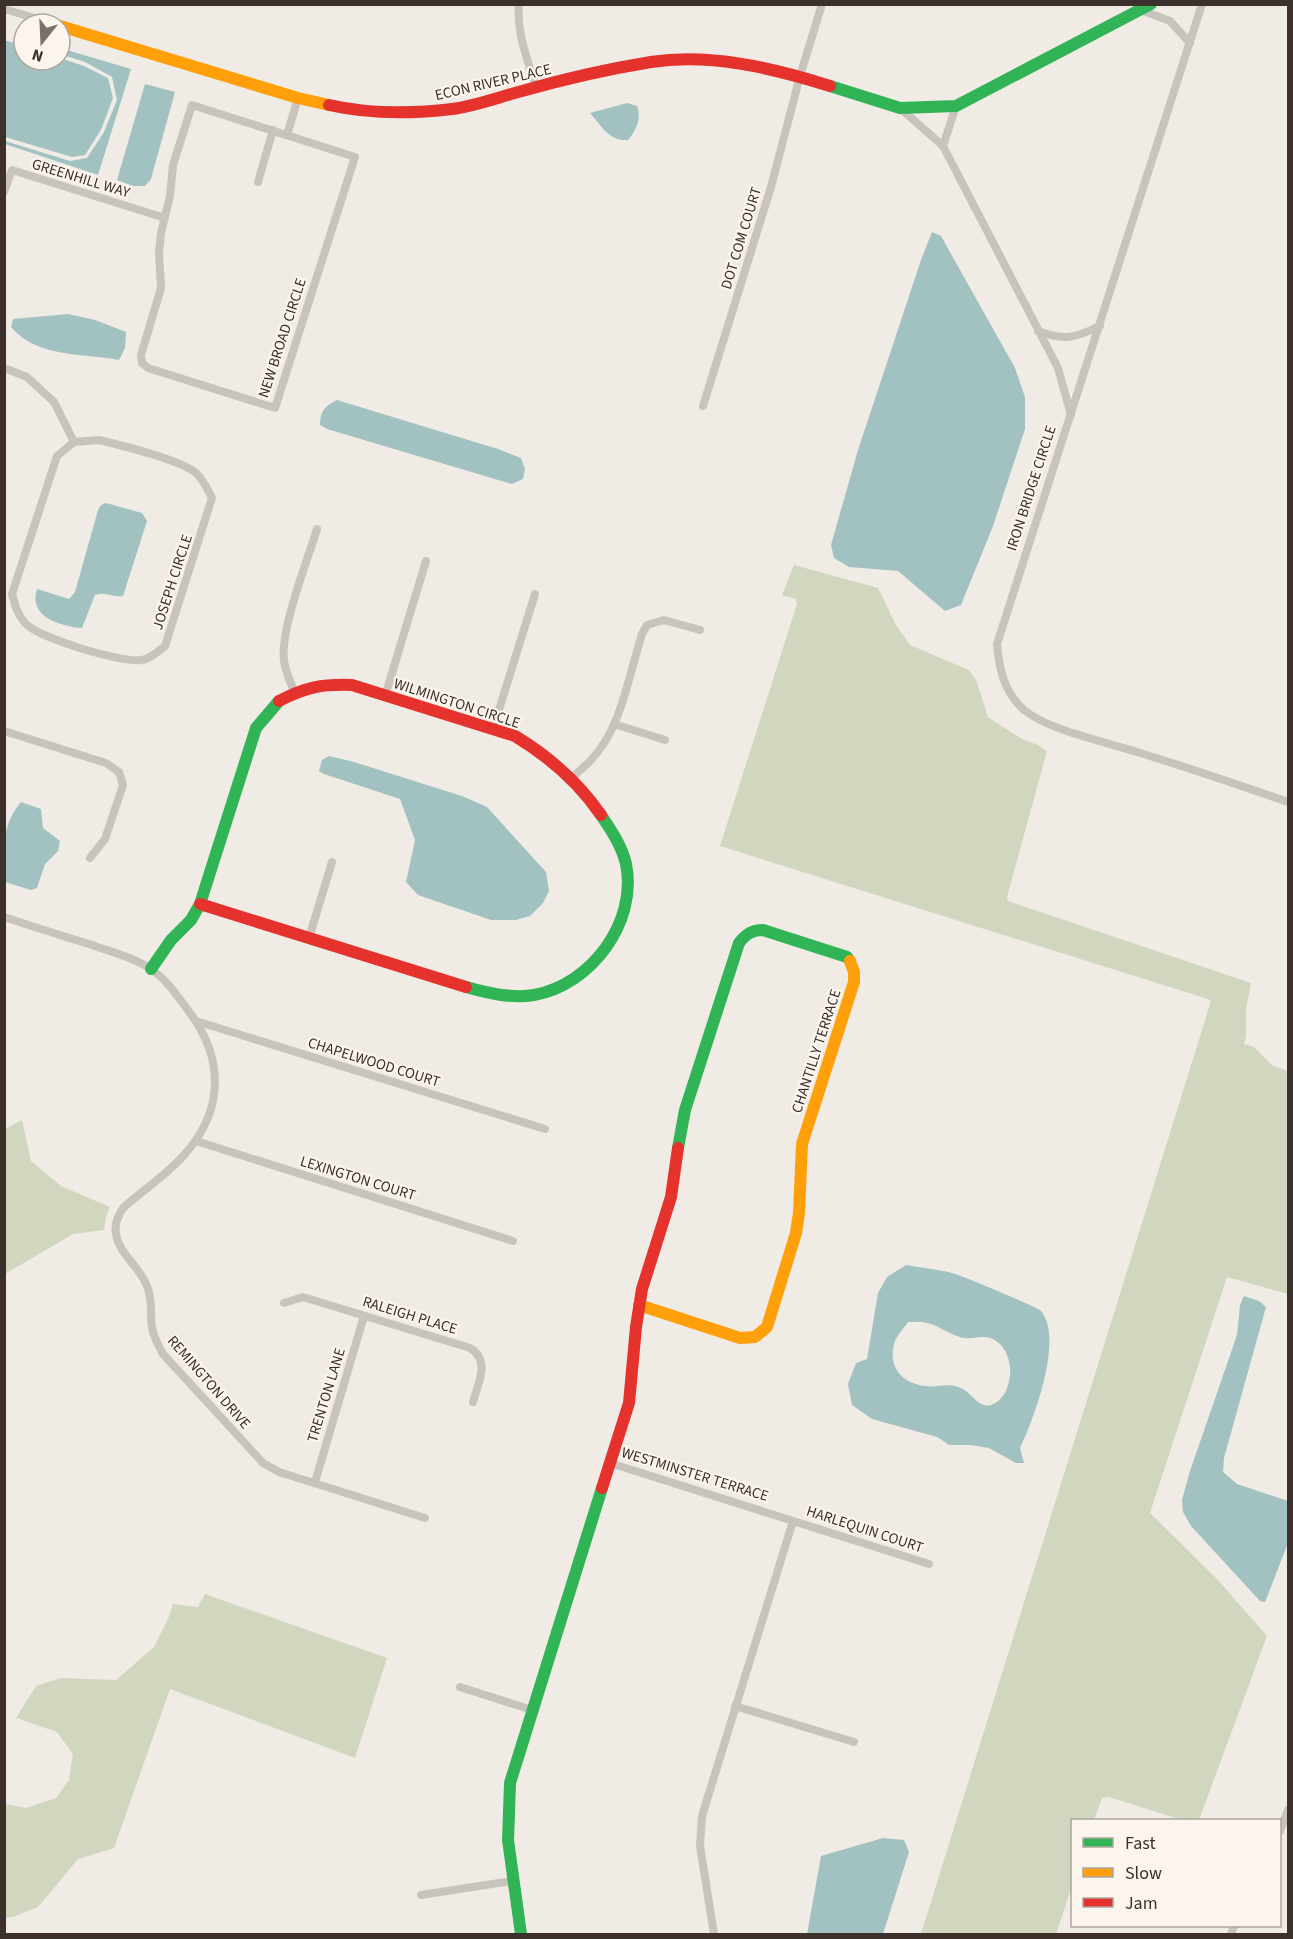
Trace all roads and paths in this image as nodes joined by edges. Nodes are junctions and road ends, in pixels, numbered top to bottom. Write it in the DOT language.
graph roads {
  1 [pos="519,4"];
  2 [pos="822,4"];
  3 [pos="1202,4"];
  4 [pos="1146,7"];
  5 [pos="72,30"];
  6 [pos="1190,43"];
  7 [pos="800,76"];
  8 [pos="536,87"];
  9 [pos="298,98"];
  10 [pos="956,106"];
  11 [pos="900,108"];
  12 [pos="273,130"];
  13 [pos="287,135"];
  14 [pos="943,146"];
  15 [pos="258,182"];
  16 [pos="4,192"];
  17 [pos="165,218"];
  18 [pos="1100,326"];
  19 [pos="1038,331"];
  20 [pos="4,368"];
  21 [pos="703,406"];
  22 [pos="1072,415"];
  23 [pos="74,442"];
  24 [pos="317,529"];
  25 [pos="426,561"];
  26 [pos="535,594"];
  27 [pos="700,630"];
  28 [pos="295,693"];
  29 [pos="385,696"];
  30 [pos="615,724"];
  31 [pos="493,729"];
  32 [pos="4,731"];
  33 [pos="665,740"];
  34 [pos="569,780"];
  35 [pos="1288,802"];
  36 [pos="90,858"];
  37 [pos="332,862"];
  38 [pos="200,904"];
  39 [pos="4,918"];
  40 [pos="309,938"];
  41 [pos="151,969"];
  42 [pos="196,1021"];
  43 [pos="545,1129"];
  44 [pos="195,1141"];
  45 [pos="513,1241"];
  46 [pos="284,1303"];
  47 [pos="639,1305"];
  48 [pos="364,1316"];
  49 [pos="473,1402"];
  50 [pos="610,1463"];
  51 [pos="315,1482"];
  52 [pos="425,1518"];
  53 [pos="793,1521"];
  54 [pos="929,1564"];
  55 [pos="460,1687"];
  56 [pos="735,1706"];
  57 [pos="532,1710"];
  58 [pos="854,1742"];
  59 [pos="1288,1810"];
  60 [pos="1281,1828"];
  61 [pos="512,1881"];
  62 [pos="421,1895"];
  63 [pos="521,1935"];
  64 [pos="714,1935"];
  1 -- 8 [label="street"];
  2 -- 7 [label="street, DOT COM COURT"];
  3 -- 6 [label="street, IRON BRIDGE CIRCLE"];
  4 -- 6 [label="street"];
  4 -- 10 [label="street"];
  5 -- 9 [label="street, ECON RIVER PLACE"];
  6 -- 18 [label="street, IRON BRIDGE CIRCLE"];
  7 -- 8 [label="street, ECON RIVER PLACE"];
  7 -- 11 [label="street, ECON RIVER PLACE"];
  7 -- 21 [label="street, DOT COM COURT"];
  8 -- 9 [label="street, ECON RIVER PLACE"];
  9 -- 13 [label="street"];
  10 -- 11 [label="street"];
  10 -- 14 [label="street"];
  11 -- 14 [label="street"];
  12 -- 13 [label="street, NEW BROAD CIRCLE"];
  12 -- 15 [label="street"];
  12 -- 17 [label="street, NEW BROAD CIRCLE"];
  13 -- 17 [label="street, NEW BROAD CIRCLE"];
  14 -- 19 [label="street"];
  16 -- 17 [label="street, GREENHILL WAY"];
  18 -- 19 [label="street"];
  18 -- 22 [label="street, IRON BRIDGE CIRCLE"];
  19 -- 22 [label="street"];
  20 -- 23 [label="street"];
  22 -- 35 [label="street, IRON BRIDGE CIRCLE"];
  23 -- 23 [label="street, JOSEPH CIRCLE"];
  24 -- 28 [label="street"];
  25 -- 29 [label="street"];
  26 -- 31 [label="street"];
  27 -- 30 [label="street"];
  28 -- 29 [label="street, WILMINGTON CIRCLE"];
  28 -- 38 [label="street, WILMINGTON CIRCLE"];
  29 -- 31 [label="street, WILMINGTON CIRCLE"];
  30 -- 33 [label="street"];
  30 -- 34 [label="street"];
  31 -- 34 [label="street, WILMINGTON CIRCLE"];
  32 -- 36 [label="street"];
  34 -- 40 [label="street, WILMINGTON CIRCLE"];
  37 -- 40 [label="street"];
  38 -- 40 [label="street, WILMINGTON CIRCLE"];
  38 -- 41 [label="street, WILMINGTON CIRCLE"];
  39 -- 41 [label="street, REMINGTON DRIVE"];
  41 -- 42 [label="street, REMINGTON DRIVE"];
  42 -- 43 [label="street, CHAPELWOOD COURT"];
  42 -- 44 [label="street, REMINGTON DRIVE"];
  44 -- 45 [label="street, LEXINGTON COURT"];
  44 -- 51 [label="street, REMINGTON DRIVE"];
  46 -- 48 [label="street, RALEIGH PLACE"];
  47 -- 47 [label="street, CHANTILLY TERRACE"];
  47 -- 50 [label="street, CHANTILLY TERRACE"];
  48 -- 49 [label="street, RALEIGH PLACE"];
  48 -- 51 [label="street, TRENTON LANE"];
  50 -- 53 [label="street, WESTMINSTER TERRACE"];
  50 -- 57 [label="street, WESTMINSTER TERRACE"];
  51 -- 52 [label="street, REMINGTON DRIVE"];
  53 -- 54 [label="street, HARLEQUIN COURT"];
  53 -- 56 [label="street"];
  55 -- 57 [label="street"];
  56 -- 58 [label="street"];
  56 -- 64 [label="street"];
  57 -- 61 [label="street, WESTMINSTER TERRACE"];
  59 -- 60 [label="street"];
  61 -- 62 [label="street"];
  61 -- 63 [label="street, WESTMINSTER TERRACE"];
}
